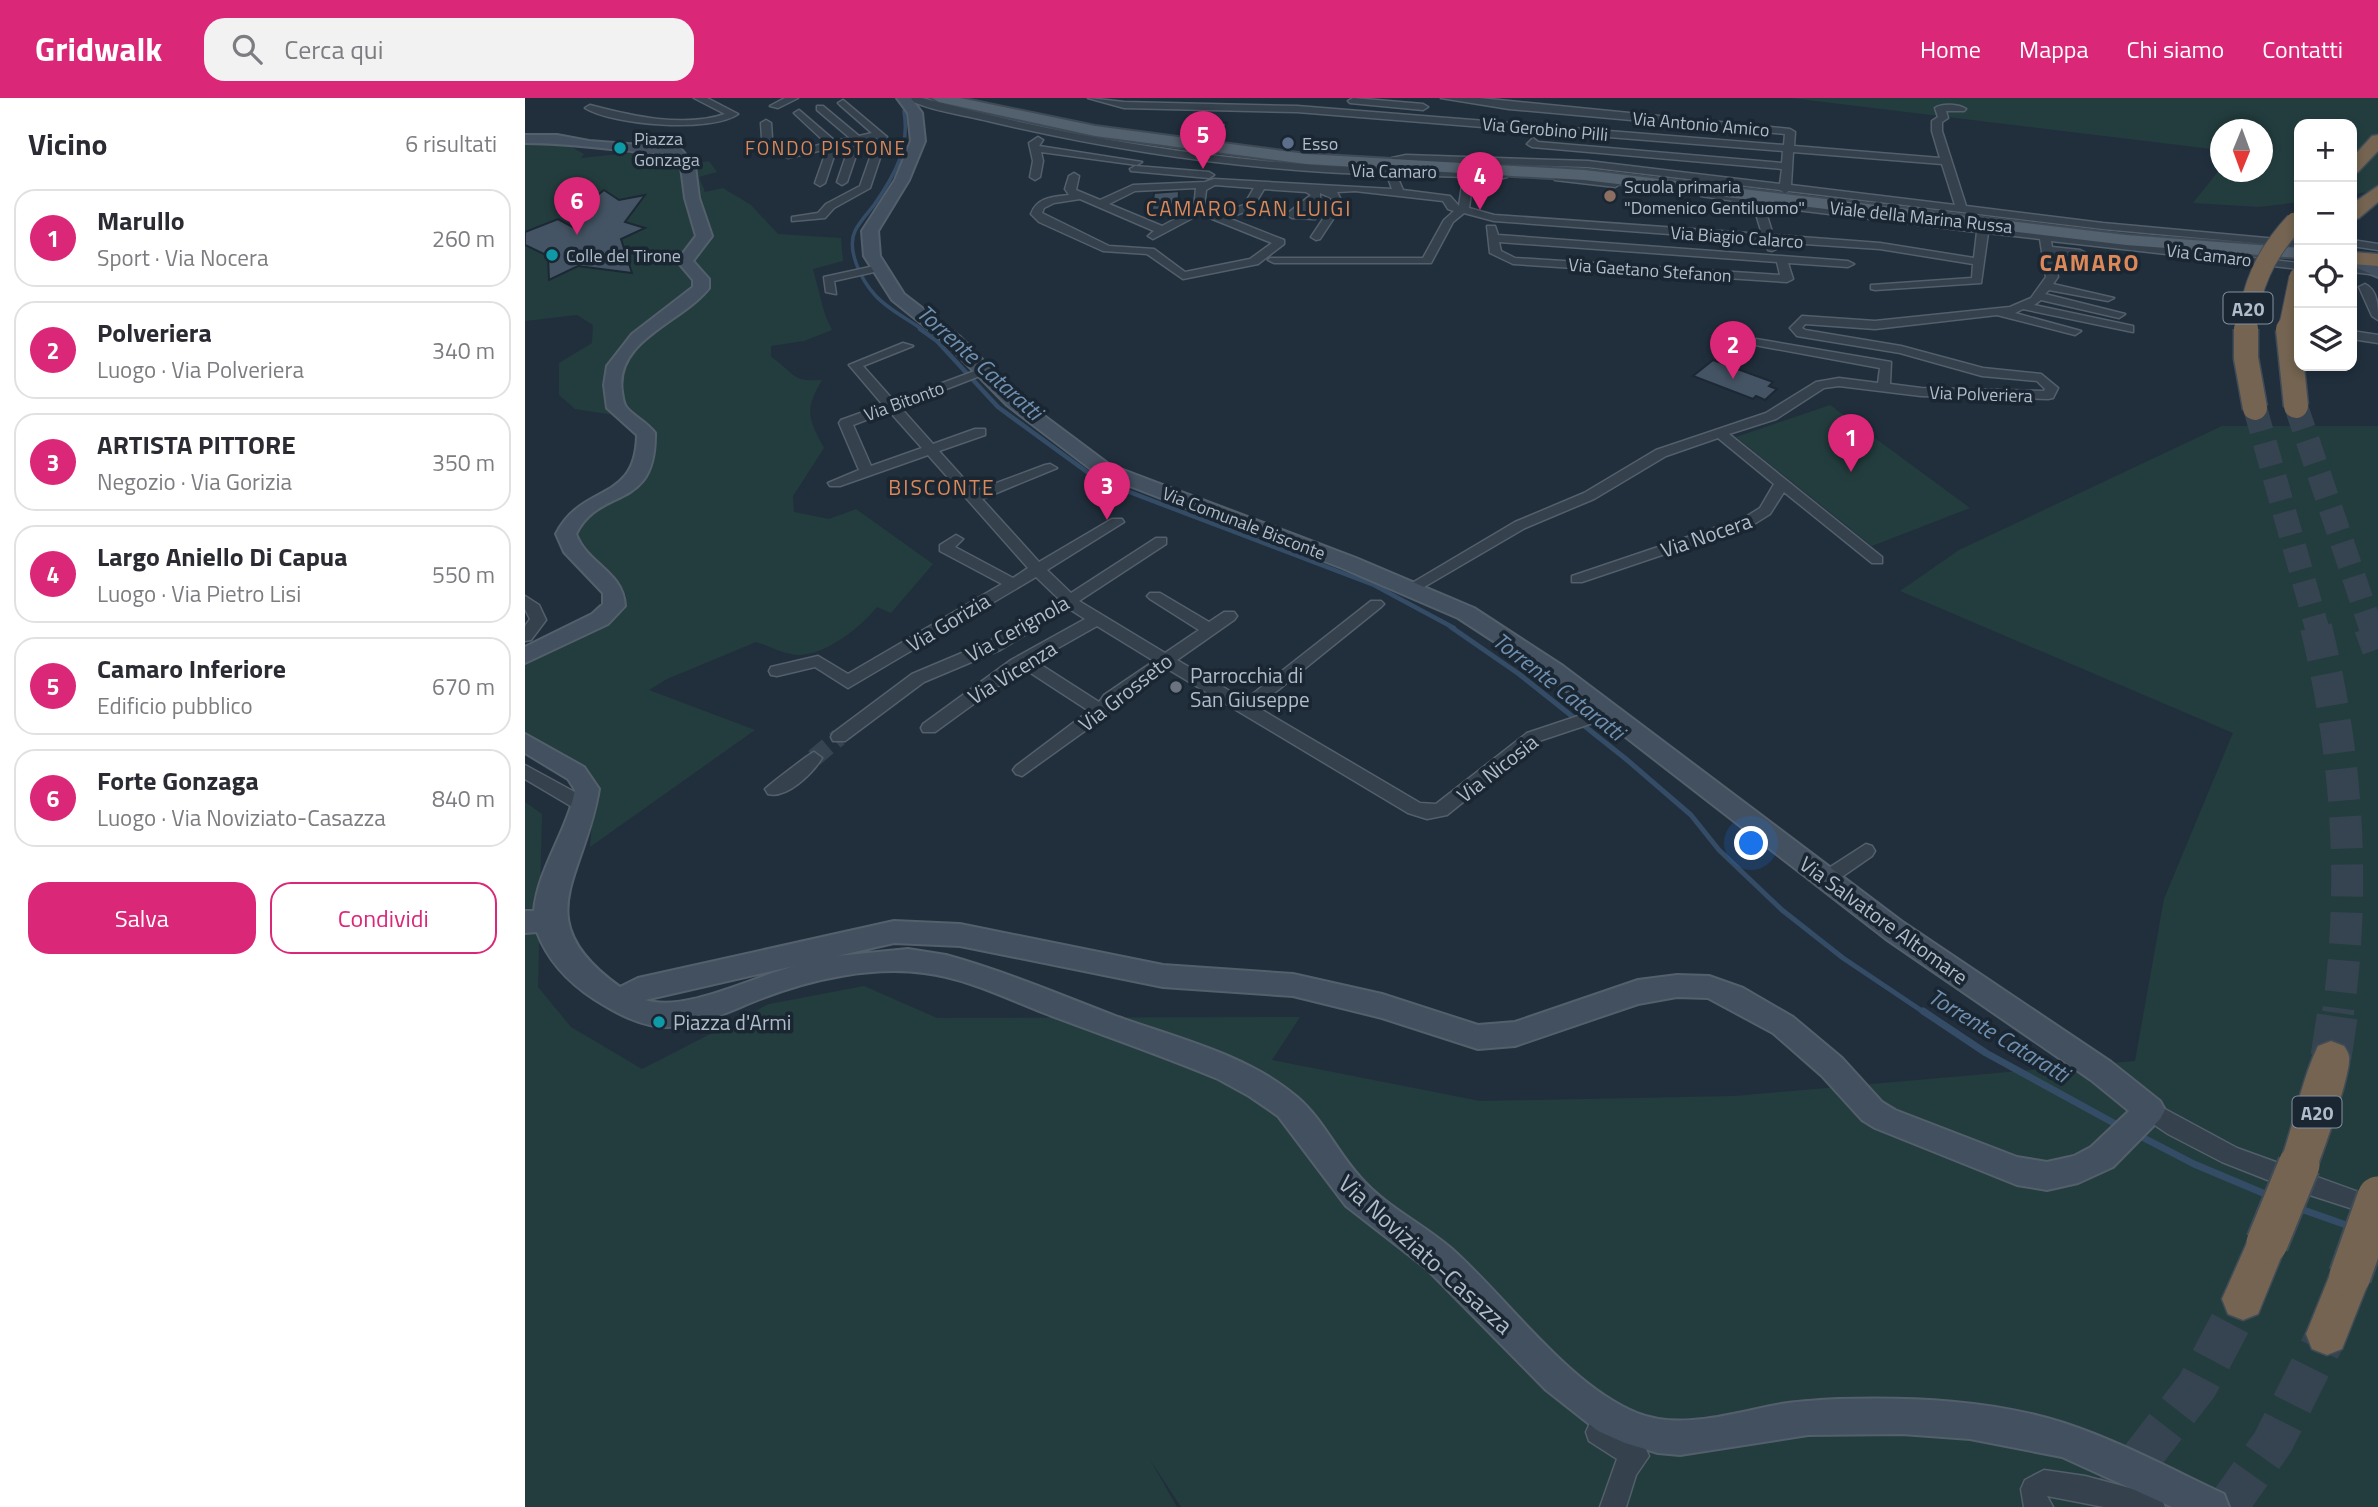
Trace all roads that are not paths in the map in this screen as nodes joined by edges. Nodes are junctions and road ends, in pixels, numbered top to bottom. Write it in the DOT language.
graph roads {
  1 [pos="699,98"];
  2 [pos="793,98"];
  3 [pos="1093,98"];
  4 [pos="1305,98"];
  5 [pos="1447,98"];
  6 [pos="1455,99"];
  7 [pos="1338,100"];
  8 [pos="1365,100"];
  9 [pos="919,101"];
  10 [pos="1482,101"];
  11 [pos="1425,102"];
  12 [pos="1141,103"];
  13 [pos="775,106"];
  14 [pos="1510,106"];
  15 [pos="590,108"];
  16 [pos="820,108"];
  17 [pos="1297,109"];
  18 [pos="1961,109"];
  19 [pos="1566,113"];
  20 [pos="1357,114"];
  21 [pos="1625,117"];
  22 [pos="1416,119"];
  23 [pos="1443,121"];
  24 [pos="766,123"];
  25 [pos="1471,123"];
  26 [pos="1687,124"];
  27 [pos="1500,126"];
  28 [pos="1538,129"];
  29 [pos="1559,130"];
  30 [pos="1049,132"];
  31 [pos="880,134"];
  32 [pos="1621,135"];
  33 [pos="767,138"];
  34 [pos="525,139"];
  35 [pos="857,139"];
  36 [pos="1684,140"];
  37 [pos="2378,140"];
  38 [pos="1111,141"];
  39 [pos="833,145"];
  40 [pos="1139,145"];
  41 [pos="1036,148"];
  42 [pos="1788,148"];
  43 [pos="788,155"];
  44 [pos="1095,157"];
  45 [pos="1212,157"];
  46 [pos="1946,162"];
  47 [pos="1787,164"];
  48 [pos="1136,166"];
  49 [pos="1394,166"];
  50 [pos="2362,167"];
  51 [pos="1478,174"];
  52 [pos="1074,176"];
  53 [pos="1035,177"];
  54 [pos="1211,181"];
  55 [pos="842,182"];
  56 [pos="820,183"];
  57 [pos="1260,186"];
  58 [pos="1306,187"];
  59 [pos="1133,188"];
  60 [pos="1355,188"];
  61 [pos="1326,190"];
  62 [pos="1785,190"];
  63 [pos="2378,192"];
  64 [pos="1399,194"];
  65 [pos="1081,196"];
  66 [pos="1757,201"];
  67 [pos="1101,204"];
  68 [pos="1338,204"];
  69 [pos="1199,210"];
  70 [pos="1962,210"];
  71 [pos="2357,210"];
  72 [pos="1462,211"];
  73 [pos="1119,212"];
  74 [pos="1220,217"];
  75 [pos="796,219"];
  76 [pos="1490,219"];
  77 [pos="1297,220"];
  78 [pos="2294,223"];
  79 [pos="2294,226"];
  80 [pos="1162,230"];
  81 [pos="1983,230"];
  82 [pos="2045,236"];
  83 [pos="1316,237"];
  84 [pos="1493,238"];
  85 [pos="2243,238"];
  86 [pos="1769,239"];
  87 [pos="2294,245"];
  88 [pos="2294,246"];
  89 [pos="1130,248"];
  90 [pos="2047,250"];
  91 [pos="2080,253"];
  92 [pos="2294,253"];
  93 [pos="1779,259"];
  94 [pos="1980,262"];
  95 [pos="1279,264"];
  96 [pos="1848,264"];
  97 [pos="2294,265"];
  98 [pos="874,270"];
  99 [pos="2294,275"];
  100 [pos="2048,286"];
  101 [pos="1875,287"];
  102 [pos="2372,287"];
  103 [pos="832,292"];
  104 [pos="2294,295"];
  105 [pos="2039,296"];
  106 [pos="2108,298"];
  107 [pos="2024,306"];
  108 [pos="2001,313"];
  109 [pos="2119,314"];
  110 [pos="2294,315"];
  111 [pos="2378,316"];
  112 [pos="2012,329"];
  113 [pos="2129,329"];
  114 [pos="2075,331"];
  115 [pos="2357,336"];
  116 [pos="2378,338"];
  117 [pos="1760,342"];
  118 [pos="907,346"];
  119 [pos="980,374"];
  120 [pos="1883,388"];
  121 [pos="890,406"];
  122 [pos="2297,406"];
  123 [pos="2255,408"];
  124 [pos="980,432"];
  125 [pos="1719,433"];
  126 [pos="929,449"];
  127 [pos="1050,468"];
  128 [pos="867,473"];
  129 [pos="835,483"];
  130 [pos="1782,483"];
  131 [pos="973,497"];
  132 [pos="1117,522"];
  133 [pos="956,539"];
  134 [pos="1160,541"];
  135 [pos="1877,560"];
  136 [pos="1038,569"];
  137 [pos="1577,579"];
  138 [pos="1013,584"];
  139 [pos="1412,589"];
  140 [pos="1155,596"];
  141 [pos="1068,600"];
  142 [pos="525,601"];
  143 [pos="1376,604"];
  144 [pos="1229,616"];
  145 [pos="1096,620"];
  146 [pos="1209,629"];
  147 [pos="525,636"];
  148 [pos="525,656"];
  149 [pos="1166,660"];
  150 [pos="1026,662"];
  151 [pos="777,671"];
  152 [pos="1244,709"];
  153 [pos="1101,711"];
  154 [pos="1600,715"];
  155 [pos="929,728"];
  156 [pos="839,737"];
  157 [pos="525,742"];
  158 [pos="814,758"];
  159 [pos="1022,770"];
  160 [pos="525,771"];
  161 [pos="773,789"];
  162 [pos="585,806"];
  163 [pos="1866,851"];
  164 [pos="1827,878"];
  165 [pos="536,921"];
  166 [pos="620,1000"];
  167 [pos="2331,1057"];
  168 [pos="2133,1127"];
  169 [pos="2378,1197"];
  170 [pos="2378,1210"];
  171 [pos="2243,1299"];
  172 [pos="2327,1334"];
  173 [pos="1606,1416"];
  174 [pos="1613,1507"];
  175 [pos="2040,1507"];
  176 [pos="2152,1507"];
  177 [pos="2211,1507"];
  1 -- 15 [label="street"];
  2 -- 13 [label="street"];
  3 -- 12 [label="street, Via Gerobino Pilli"];
  4 -- 17 [label="street"];
  5 -- 6 [label="street, Via Antonio Amico"];
  6 -- 10 [label="street, Via Antonio Amico"];
  6 -- 23 [label="street"];
  7 -- 8 [label="street"];
  8 -- 11 [label="street"];
  8 -- 20 [label="street"];
  9 -- 30 [label="street, Via Camaro"];
  9 -- 49 [label="main road, Viale della Marina Russa"];
  9 -- 98 [label="street, Via Comunale Bisconte"];
  10 -- 14 [label="street, Via Antonio Amico"];
  10 -- 25 [label="street"];
  11 -- 22 [label="street"];
  12 -- 17 [label="street, Via Gerobino Pilli"];
  14 -- 19 [label="street, Via Antonio Amico"];
  14 -- 27 [label="street"];
  16 -- 31 [label="street"];
  16 -- 35 [label="street"];
  16 -- 39 [label="street"];
  17 -- 20 [label="street, Via Gerobino Pilli"];
  18 -- 46 [label="street"];
  19 -- 21 [label="street, Via Antonio Amico"];
  19 -- 29 [label="street"];
  20 -- 22 [label="street, Via Gerobino Pilli"];
  21 -- 26 [label="street, Via Antonio Amico"];
  21 -- 32 [label="street"];
  22 -- 23 [label="street, Via Gerobino Pilli"];
  23 -- 25 [label="street, Via Gerobino Pilli"];
  24 -- 33 [label="street"];
  25 -- 27 [label="street, Via Gerobino Pilli"];
  26 -- 36 [label="street"];
  26 -- 42 [label="street, Via Antonio Amico"];
  27 -- 28 [label="street, Via Gerobino Pilli"];
  28 -- 29 [label="street, Via Gerobino Pilli"];
  28 -- 47 [label="street"];
  29 -- 32 [label="street, Via Gerobino Pilli"];
  30 -- 38 [label="street, Via Camaro"];
  30 -- 41 [label="street"];
  31 -- 35 [label="street"];
  31 -- 75 [label="street"];
  32 -- 36 [label="street, Via Gerobino Pilli"];
  34 -- 148 [label="street"];
  35 -- 39 [label="street"];
  35 -- 55 [label="street"];
  36 -- 42 [label="street, Via Gerobino Pilli"];
  37 -- 50 [label="highway"];
  38 -- 40 [label="street, Via Camaro"];
  38 -- 44 [label="street"];
  39 -- 43 [label="street"];
  39 -- 56 [label="street"];
  40 -- 45 [label="street, Via Camaro"];
  40 -- 48 [label="street"];
  41 -- 44 [label="street"];
  41 -- 53 [label="street"];
  42 -- 46 [label="street, Via Gerobino Pilli"];
  42 -- 47 [label="street"];
  44 -- 48 [label="street"];
  45 -- 49 [label="street, Via Camaro"];
  45 -- 54 [label="street"];
  46 -- 70 [label="street"];
  47 -- 62 [label="street"];
  48 -- 54 [label="street"];
  48 -- 59 [label="street"];
  49 -- 51 [label="street, Via Camaro"];
  49 -- 62 [label="street"];
  49 -- 64 [label="street"];
  49 -- 88 [label="main road, Viale della Marina Russa"];
  49 -- 92 [label="main road, Viale della Marina Russa"];
  51 -- 66 [label="street, Via Camaro"];
  51 -- 72 [label="street"];
  52 -- 65 [label="street"];
  54 -- 57 [label="street"];
  54 -- 59 [label="street"];
  54 -- 69 [label="street"];
  57 -- 58 [label="street"];
  57 -- 74 [label="street"];
  58 -- 61 [label="street"];
  58 -- 77 [label="street"];
  59 -- 67 [label="street"];
  59 -- 73 [label="street"];
  60 -- 61 [label="street"];
  60 -- 64 [label="street"];
  60 -- 68 [label="street"];
  61 -- 68 [label="street"];
  62 -- 70 [label="street"];
  63 -- 71 [label="highway"];
  64 -- 72 [label="street"];
  65 -- 67 [label="street"];
  65 -- 89 [label="street"];
  66 -- 81 [label="street, Via Camaro"];
  66 -- 86 [label="street"];
  67 -- 73 [label="street"];
  68 -- 83 [label="street"];
  69 -- 74 [label="street"];
  69 -- 80 [label="street"];
  70 -- 85 [label="street"];
  72 -- 76 [label="street, Via Biagio Calarco"];
  72 -- 95 [label="street"];
  73 -- 80 [label="street"];
  74 -- 89 [label="street"];
  76 -- 84 [label="street"];
  76 -- 86 [label="street, Via Biagio Calarco"];
  78 -- 85 [label="street"];
  79 -- 123 [label="highway, A20, bridge"];
  80 -- 89 [label="street"];
  81 -- 82 [label="street, Via Camaro"];
  81 -- 94 [label="street"];
  82 -- 90 [label="street"];
  82 -- 97 [label="street, Via Camaro"];
  84 -- 93 [label="street"];
  84 -- 93 [label="street, Via Gaetano Stefanon"];
  85 -- 87 [label="street"];
  86 -- 93 [label="street"];
  86 -- 94 [label="street, Via Biagio Calarco"];
  90 -- 91 [label="street"];
  90 -- 100 [label="street"];
  93 -- 96 [label="street"];
  94 -- 101 [label="street"];
  98 -- 103 [label="street"];
  98 -- 119 [label="street, Via Comunale Bisconte"];
  99 -- 110 [label="street"];
  100 -- 105 [label="street, Via Polveriera"];
  100 -- 106 [label="street"];
  102 -- 111 [label="street"];
  104 -- 122 [label="highway, A20, bridge"];
  105 -- 107 [label="street, Via Polveriera"];
  105 -- 109 [label="street"];
  107 -- 108 [label="street, Via Polveriera"];
  107 -- 113 [label="street"];
  108 -- 112 [label="street"];
  108 -- 114 [label="street"];
  108 -- 120 [label="street, Via Polveriera"];
  115 -- 116 [label="street"];
  117 -- 120 [label="street"];
  118 -- 121 [label="street"];
  119 -- 121 [label="street, Via Bitonto"];
  119 -- 139 [label="street, Via Comunale Bisconte"];
  120 -- 125 [label="street, Via Polveriera"];
  121 -- 126 [label="street"];
  121 -- 128 [label="street, Via Bitonto"];
  124 -- 126 [label="street"];
  125 -- 130 [label="street"];
  125 -- 139 [label="street, Via Polveriera"];
  126 -- 128 [label="street"];
  126 -- 131 [label="street"];
  127 -- 131 [label="street"];
  128 -- 129 [label="street"];
  130 -- 135 [label="street"];
  130 -- 137 [label="street, Via Nocera"];
  131 -- 136 [label="street"];
  132 -- 136 [label="street, Via Gorizia"];
  133 -- 138 [label="street"];
  134 -- 141 [label="street, Via Cerignola"];
  136 -- 138 [label="street, Via Gorizia"];
  136 -- 141 [label="street"];
  138 -- 151 [label="street, Via Gorizia"];
  139 -- 154 [label="street, Via Salvatore Altomare"];
  140 -- 146 [label="street"];
  141 -- 145 [label="street"];
  141 -- 156 [label="street, Via Cerignola"];
  142 -- 147 [label="street"];
  143 -- 152 [label="street"];
  144 -- 146 [label="street, Via Grosseto"];
  145 -- 149 [label="street"];
  145 -- 150 [label="street, Via Vicenza"];
  146 -- 149 [label="street, Via Grosseto"];
  149 -- 152 [label="street"];
  149 -- 153 [label="street, Via Grosseto"];
  150 -- 153 [label="street"];
  150 -- 155 [label="street, Via Vicenza"];
  152 -- 154 [label="street, Via Nicosia"];
  153 -- 159 [label="street, Via Grosseto"];
  154 -- 164 [label="street, Via Salvatore Altomare"];
  157 -- 162 [label="street"];
  158 -- 161 [label="street"];
  160 -- 162 [label="street"];
  162 -- 165 [label="street"];
  163 -- 164 [label="street"];
  164 -- 168 [label="street, Via Salvatore Altomare"];
  165 -- 166 [label="street, Via Noviziato-Casazza"];
  166 -- 168 [label="street"];
  166 -- 173 [label="street, Via Noviziato-Casazza"];
  167 -- 171 [label="highway, A20, bridge"];
  168 -- 170 [label="street"];
  169 -- 172 [label="highway, bridge"];
  173 -- 174 [label="street"];
  173 -- 177 [label="street, Via Noviziato-Casazza"];
  175 -- 176 [label="street"];
}
